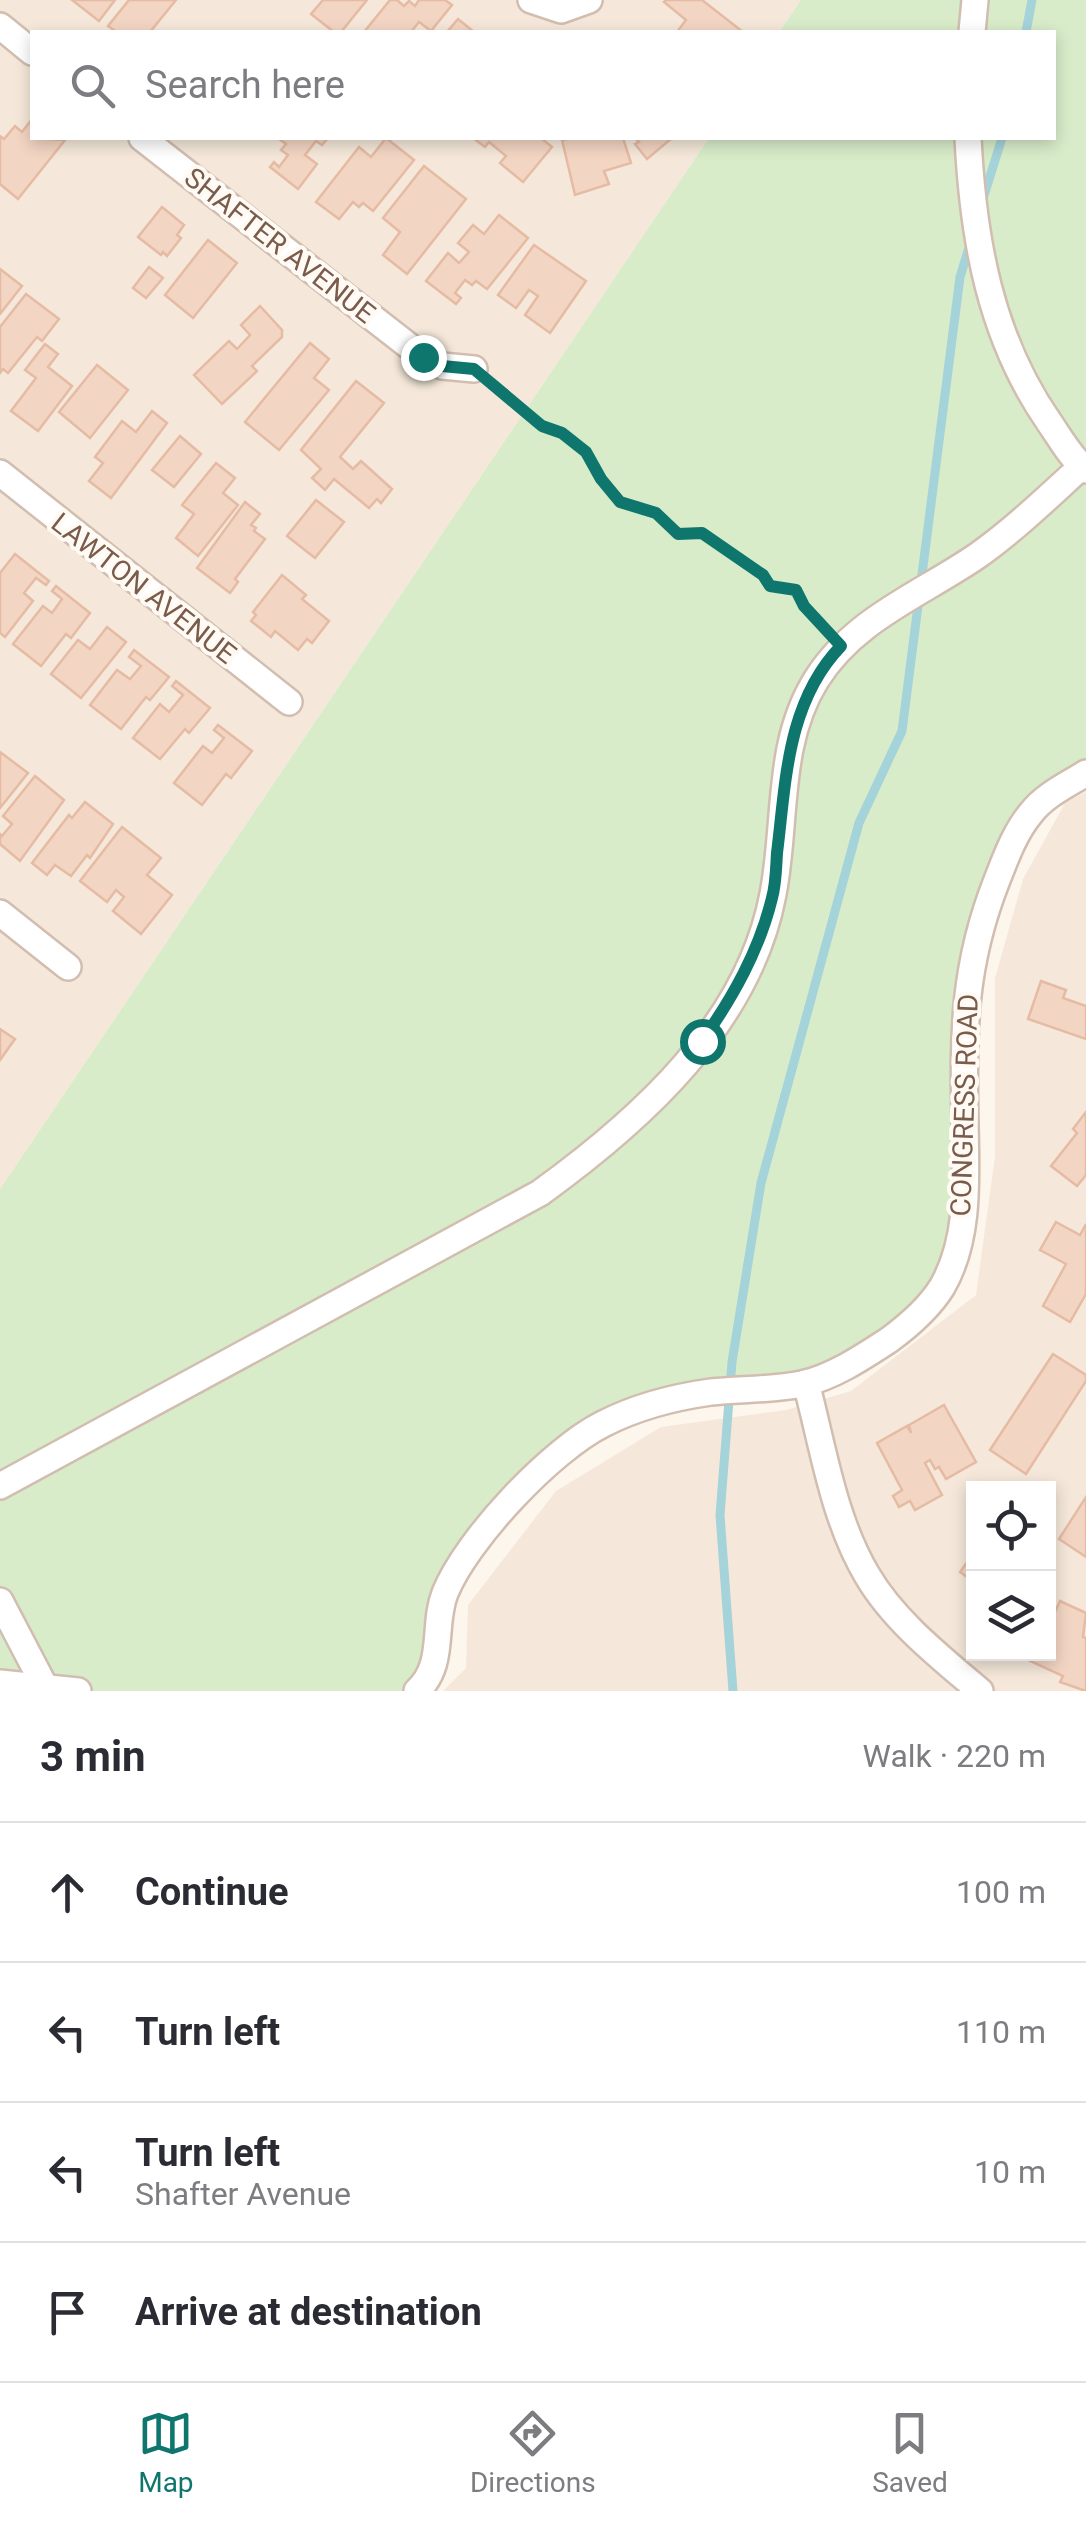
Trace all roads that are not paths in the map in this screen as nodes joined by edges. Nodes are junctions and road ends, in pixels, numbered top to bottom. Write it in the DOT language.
graph roads {
  1 [pos="531,0"];
  2 [pos="589,0"];
  3 [pos="975,0"];
  4 [pos="0,26"];
  5 [pos="972,30"];
  6 [pos="30,50"];
  7 [pos="145,140"];
  8 [pos="968,140"];
  9 [pos="474,369"];
  10 [pos="1084,468"];
  11 [pos="0,473"];
  12 [pos="289,702"];
  13 [pos="1086,774"];
  14 [pos="0,913"];
  15 [pos="68,967"];
  16 [pos="806,1383"];
  17 [pos="0,1486"];
  18 [pos="0,1601"];
  19 [pos="0,1683"];
  20 [pos="45,1687"];
  21 [pos="429,1687"];
  22 [pos="78,1691"];
  23 [pos="980,1691"];
  1 -- 2 [label="street"];
  3 -- 5 [label="street"];
  4 -- 6 [label="street"];
  7 -- 9 [label="street, SHAFTER AVENUE"];
  8 -- 10 [label="street"];
  10 -- 17 [label="street"];
  11 -- 12 [label="street, LAWTON AVENUE"];
  13 -- 16 [label="street, CONGRESS ROAD"];
  14 -- 15 [label="street"];
  16 -- 21 [label="street, CONGRESS ROAD"];
  16 -- 23 [label="street"];
  18 -- 20 [label="street"];
  19 -- 20 [label="street"];
  20 -- 22 [label="street"];
}
